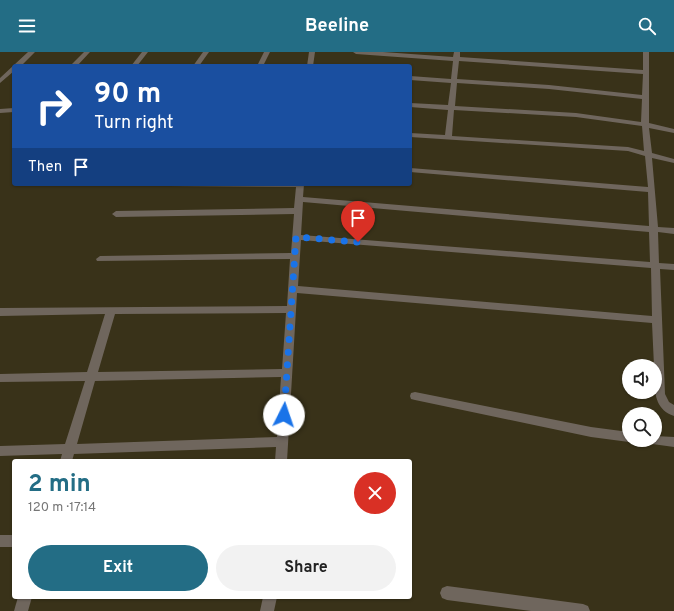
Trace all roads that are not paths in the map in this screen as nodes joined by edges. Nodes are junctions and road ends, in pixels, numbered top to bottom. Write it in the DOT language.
graph roads {
  1 [pos="32,52"];
  2 [pos="86,52"];
  3 [pos="145,52"];
  4 [pos="206,52"];
  5 [pos="267,52"];
  6 [pos="312,52"];
  7 [pos="356,52"];
  8 [pos="646,52"];
  9 [pos="456,55"];
  10 [pos="18,64"];
  11 [pos="75,64"];
  12 [pos="136,64"];
  13 [pos="197,64"];
  14 [pos="261,64"];
  15 [pos="310,64"];
  16 [pos="12,70"];
  17 [pos="646,72"];
  18 [pos="412,78"];
  19 [pos="0,81"];
  20 [pos="454,82"];
  21 [pos="644,97"];
  22 [pos="412,105"];
  23 [pos="451,108"];
  24 [pos="12,110"];
  25 [pos="0,111"];
  26 [pos="645,124"];
  27 [pos="674,131"];
  28 [pos="412,135"];
  29 [pos="448,138"];
  30 [pos="648,154"];
  31 [pos="674,161"];
  32 [pos="412,170"];
  33 [pos="300,186"];
  34 [pos="652,190"];
  35 [pos="299,199"];
  36 [pos="298,211"];
  37 [pos="116,214"];
  38 [pos="653,229"];
  39 [pos="674,231"];
  40 [pos="296,237"];
  41 [pos="295,256"];
  42 [pos="100,259"];
  43 [pos="655,266"];
  44 [pos="674,267"];
  45 [pos="292,289"];
  46 [pos="291,309"];
  47 [pos="111,311"];
  48 [pos="0,312"];
  49 [pos="657,320"];
  50 [pos="287,373"];
  51 [pos="91,376"];
  52 [pos="0,378"];
  53 [pos="415,396"];
  54 [pos="674,411"];
  55 [pos="622,436"];
  56 [pos="662,441"];
  57 [pos="282,442"];
  58 [pos="674,442"];
  59 [pos="69,449"];
  60 [pos="0,451"];
  61 [pos="66,459"];
  62 [pos="280,459"];
  63 [pos="0,541"];
  64 [pos="12,541"];
  65 [pos="447,593"];
  66 [pos="24,599"];
  67 [pos="270,599"];
  68 [pos="21,611"];
  69 [pos="267,611"];
  70 [pos="582,611"];
  1 -- 10 [label="street"];
  2 -- 11 [label="street"];
  3 -- 12 [label="street"];
  4 -- 13 [label="street"];
  5 -- 14 [label="street"];
  6 -- 15 [label="street"];
  7 -- 9 [label="street"];
  8 -- 17 [label="street"];
  9 -- 17 [label="street"];
  9 -- 20 [label="street"];
  16 -- 19 [label="street"];
  17 -- 21 [label="street"];
  18 -- 20 [label="street"];
  20 -- 21 [label="street"];
  20 -- 23 [label="street"];
  21 -- 26 [label="street"];
  22 -- 23 [label="street"];
  23 -- 26 [label="street"];
  23 -- 29 [label="street"];
  24 -- 25 [label="street"];
  26 -- 27 [label="street"];
  26 -- 30 [label="street"];
  28 -- 29 [label="street"];
  29 -- 30 [label="street"];
  30 -- 31 [label="street"];
  30 -- 34 [label="street"];
  32 -- 34 [label="street"];
  33 -- 35 [label="street"];
  34 -- 38 [label="street"];
  35 -- 36 [label="street"];
  35 -- 38 [label="street"];
  36 -- 37 [label="street"];
  36 -- 40 [label="street"];
  38 -- 39 [label="street"];
  38 -- 43 [label="street"];
  40 -- 41 [label="street"];
  40 -- 43 [label="street"];
  41 -- 42 [label="street"];
  41 -- 45 [label="street"];
  43 -- 44 [label="street"];
  43 -- 49 [label="street"];
  45 -- 46 [label="street"];
  45 -- 49 [label="street"];
  46 -- 47 [label="street"];
  46 -- 50 [label="street"];
  47 -- 48 [label="street"];
  47 -- 51 [label="street"];
  49 -- 54 [label="street"];
  50 -- 51 [label="street"];
  50 -- 57 [label="street"];
  51 -- 52 [label="street"];
  51 -- 59 [label="street"];
  53 -- 55 [label="street"];
  56 -- 58 [label="street"];
  57 -- 59 [label="street"];
  57 -- 62 [label="street"];
  59 -- 60 [label="street"];
  59 -- 61 [label="street"];
  63 -- 64 [label="street"];
  65 -- 70 [label="street"];
  66 -- 68 [label="street"];
  67 -- 69 [label="street"];
}
